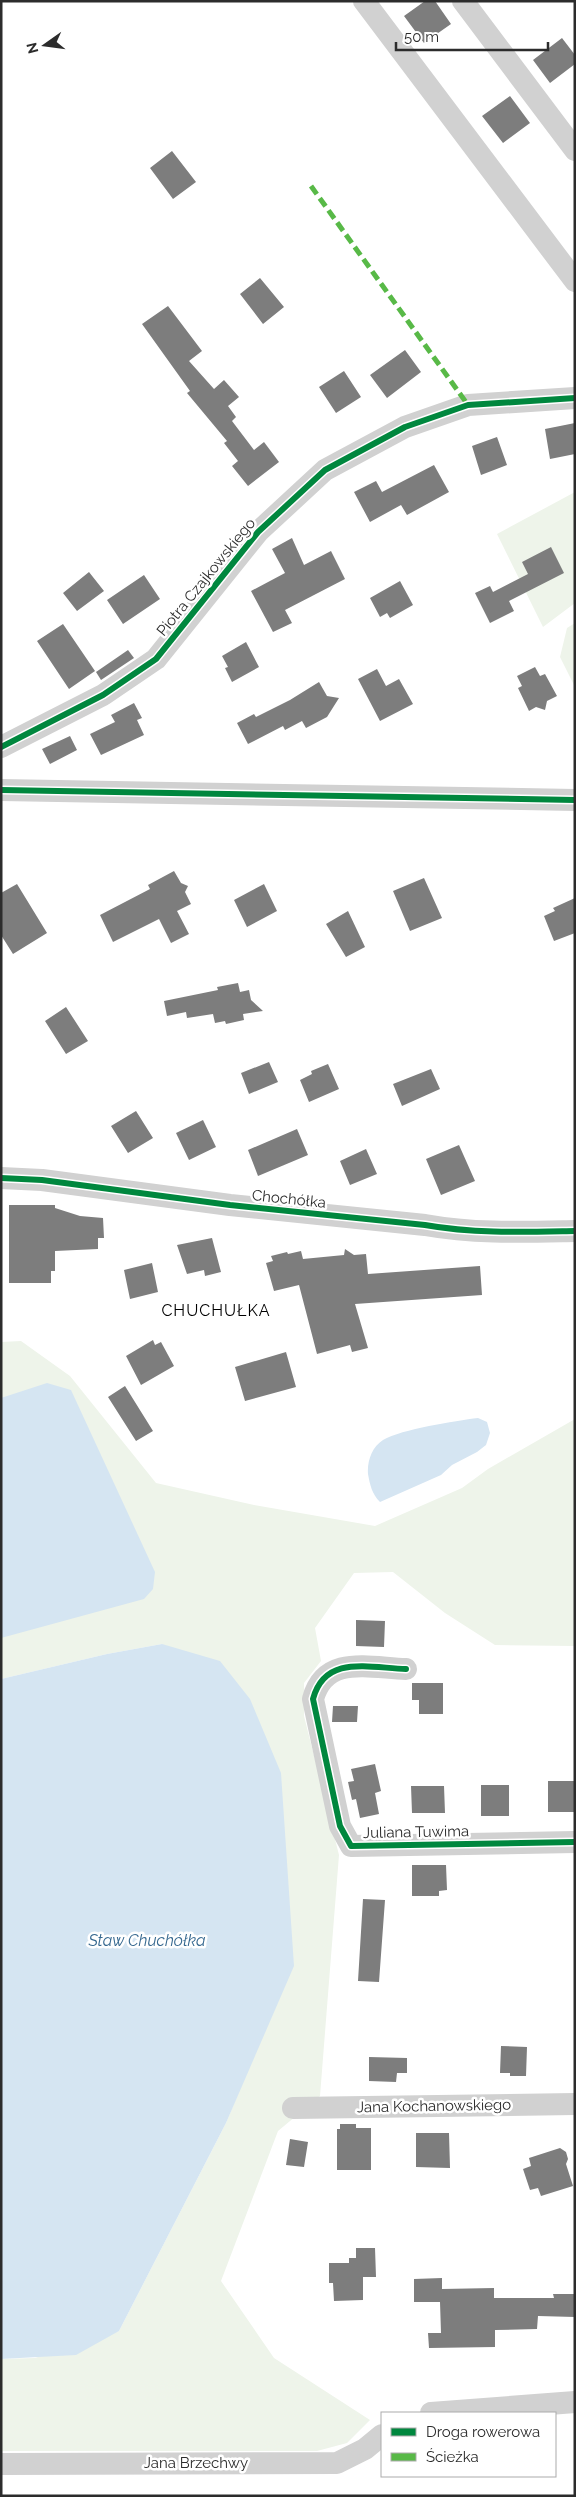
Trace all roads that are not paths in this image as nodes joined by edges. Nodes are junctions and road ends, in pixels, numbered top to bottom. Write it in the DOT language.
graph roads {
  1 [pos="364,1"];
  2 [pos="463,1"];
  3 [pos="575,150"];
  4 [pos="575,281"];
  5 [pos="575,398"];
  6 [pos="1,747"];
  7 [pos="1,790"];
  8 [pos="575,800"];
  9 [pos="1,1178"];
  10 [pos="575,1231"];
  11 [pos="406,1669"];
  12 [pos="575,1842"];
  13 [pos="575,2104"];
  14 [pos="293,2108"];
  15 [pos="575,2402"];
  16 [pos="444,2412"];
  17 [pos="381,2436"];
  18 [pos="1,2464"];
  1 -- 4 [label="street"];
  2 -- 3 [label="street"];
  5 -- 6 [label="street, Piotra Czajkowskiego"];
  7 -- 8 [label="street"];
  9 -- 10 [label="street, Chochółka"];
  11 -- 12 [label="street, Juliana Tuwima"];
  13 -- 14 [label="street, Jana Kochanowskiego"];
  15 -- 16 [label="street"];
  17 -- 18 [label="street, Jana Brzechwy"];
}
